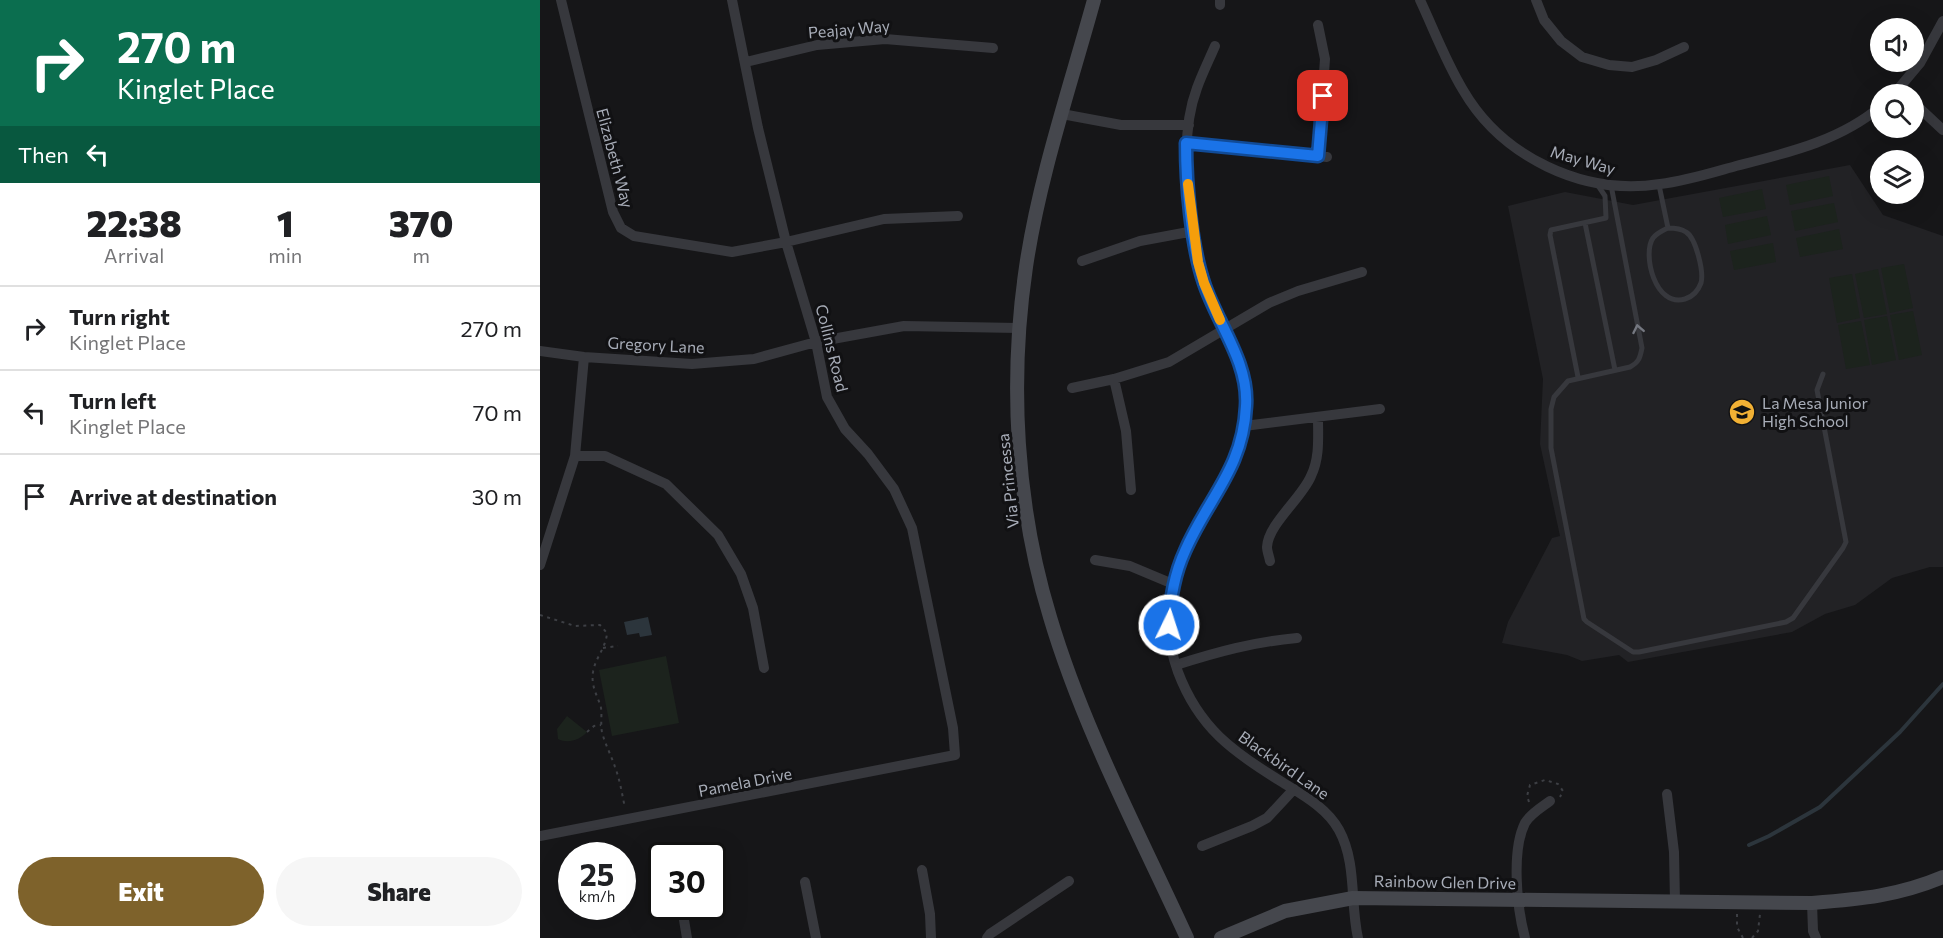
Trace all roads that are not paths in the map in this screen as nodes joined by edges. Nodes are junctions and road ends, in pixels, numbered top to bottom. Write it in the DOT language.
graph roads {
  1 [pos="561,0"];
  2 [pos="732,0"];
  3 [pos="1094,0"];
  4 [pos="1420,0"];
  5 [pos="1536,0"];
  6 [pos="1943,21"];
  7 [pos="1318,25"];
  8 [pos="1215,46"];
  9 [pos="1684,47"];
  10 [pos="993,48"];
  11 [pos="746,62"];
  12 [pos="1906,84"];
  13 [pos="1924,112"];
  14 [pos="1870,113"];
  15 [pos="1062,114"];
  16 [pos="1189,125"];
  17 [pos="1943,130"];
  18 [pos="1186,143"];
  19 [pos="1595,182"];
  20 [pos="1611,185"];
  21 [pos="1659,185"];
  22 [pos="958,216"];
  23 [pos="1585,223"];
  24 [pos="1668,228"];
  25 [pos="1194,231"];
  26 [pos="786,242"];
  27 [pos="1082,261"];
  28 [pos="1362,272"];
  29 [pos="1019,328"];
  30 [pos="1225,330"];
  31 [pos="816,342"];
  32 [pos="540,351"];
  33 [pos="584,357"];
  34 [pos="1615,370"];
  35 [pos="1823,374"];
  36 [pos="1578,377"];
  37 [pos="1114,379"];
  38 [pos="1072,388"];
  39 [pos="1380,409"];
  40 [pos="1318,417"];
  41 [pos="1244,426"];
  42 [pos="575,456"];
  43 [pos="1131,490"];
  44 [pos="1095,560"];
  45 [pos="1270,561"];
  46 [pos="540,566"];
  47 [pos="1173,584"];
  48 [pos="1297,638"];
  49 [pos="1176,665"];
  50 [pos="764,668"];
  51 [pos="955,756"];
  52 [pos="1293,789"];
  53 [pos="1667,794"];
  54 [pos="1550,801"];
  55 [pos="540,836"];
  56 [pos="1202,846"];
  57 [pos="922,870"];
  58 [pos="1943,877"];
  59 [pos="1069,881"];
  60 [pos="805,882"];
  61 [pos="1353,898"];
  62 [pos="1517,900"];
  63 [pos="1675,902"];
  64 [pos="1812,903"];
  65 [pos="684,920"];
  66 [pos="687,938"];
  67 [pos="816,938"];
  68 [pos="931,938"];
  69 [pos="987,938"];
  70 [pos="1187,938"];
  71 [pos="1221,938"];
  72 [pos="1359,938"];
  73 [pos="1525,938"];
  74 [pos="1816,938"];
  1 -- 26 [label="street, Elizabeth Way"];
  2 -- 11 [label="street, Collins Road"];
  3 -- 15 [label="street, Via Princessa"];
  4 -- 19 [label="street, May Way"];
  5 -- 9 [label="street"];
  6 -- 12 [label="street"];
  7 -- 18 [label="street"];
  8 -- 16 [label="street, Blackbird Lane"];
  10 -- 11 [label="street, Peajay Way"];
  11 -- 26 [label="street, Collins Road"];
  13 -- 17 [label="street"];
  14 -- 21 [label="street, May Way"];
  15 -- 16 [label="street"];
  15 -- 29 [label="street, Via Princessa"];
  16 -- 18 [label="street, Blackbird Lane"];
  18 -- 25 [label="street, Blackbird Lane"];
  19 -- 20 [label="street, May Way"];
  19 -- 23 [label="lane"];
  20 -- 21 [label="street, May Way"];
  34 -- 20 [label="lane, one-way"];
  21 -- 24 [label="lane"];
  22 -- 26 [label="street, Elizabeth Way"];
  23 -- 34 [label="lane"];
  23 -- 36 [label="lane"];
  24 -- 24 [label="lane"];
  25 -- 27 [label="street"];
  25 -- 30 [label="street, Blackbird Lane"];
  26 -- 31 [label="street, Collins Road"];
  28 -- 30 [label="street"];
  29 -- 31 [label="street, Gregory Lane"];
  29 -- 70 [label="street, Via Princessa"];
  30 -- 37 [label="street"];
  30 -- 41 [label="street, Blackbird Lane"];
  31 -- 33 [label="street, Gregory Lane"];
  31 -- 51 [label="street, Collins Road"];
  32 -- 33 [label="street, Gregory Lane"];
  33 -- 42 [label="street"];
  34 -- 36 [label="lane"];
  35 -- 36 [label="lane"];
  37 -- 38 [label="street"];
  37 -- 43 [label="street"];
  39 -- 40 [label="street"];
  40 -- 41 [label="street"];
  40 -- 45 [label="street"];
  41 -- 47 [label="street, Blackbird Lane"];
  42 -- 46 [label="street"];
  42 -- 50 [label="street"];
  44 -- 47 [label="street"];
  47 -- 49 [label="street, Blackbird Lane"];
  48 -- 49 [label="street"];
  49 -- 52 [label="street, Blackbird Lane"];
  51 -- 55 [label="street, Pamela Drive"];
  52 -- 56 [label="street"];
  52 -- 61 [label="street, Blackbird Lane"];
  53 -- 63 [label="street"];
  54 -- 62 [label="street"];
  57 -- 68 [label="street"];
  58 -- 64 [label="street, Rainbow Glen Drive"];
  59 -- 69 [label="street"];
  60 -- 67 [label="street"];
  61 -- 62 [label="street, Rainbow Glen Drive"];
  61 -- 71 [label="street, Rainbow Glen Drive"];
  61 -- 72 [label="street, Blackbird Lane"];
  62 -- 63 [label="street, Rainbow Glen Drive"];
  62 -- 73 [label="street"];
  63 -- 64 [label="street, Rainbow Glen Drive"];
  64 -- 74 [label="street"];
  65 -- 66 [label="street"];
}
